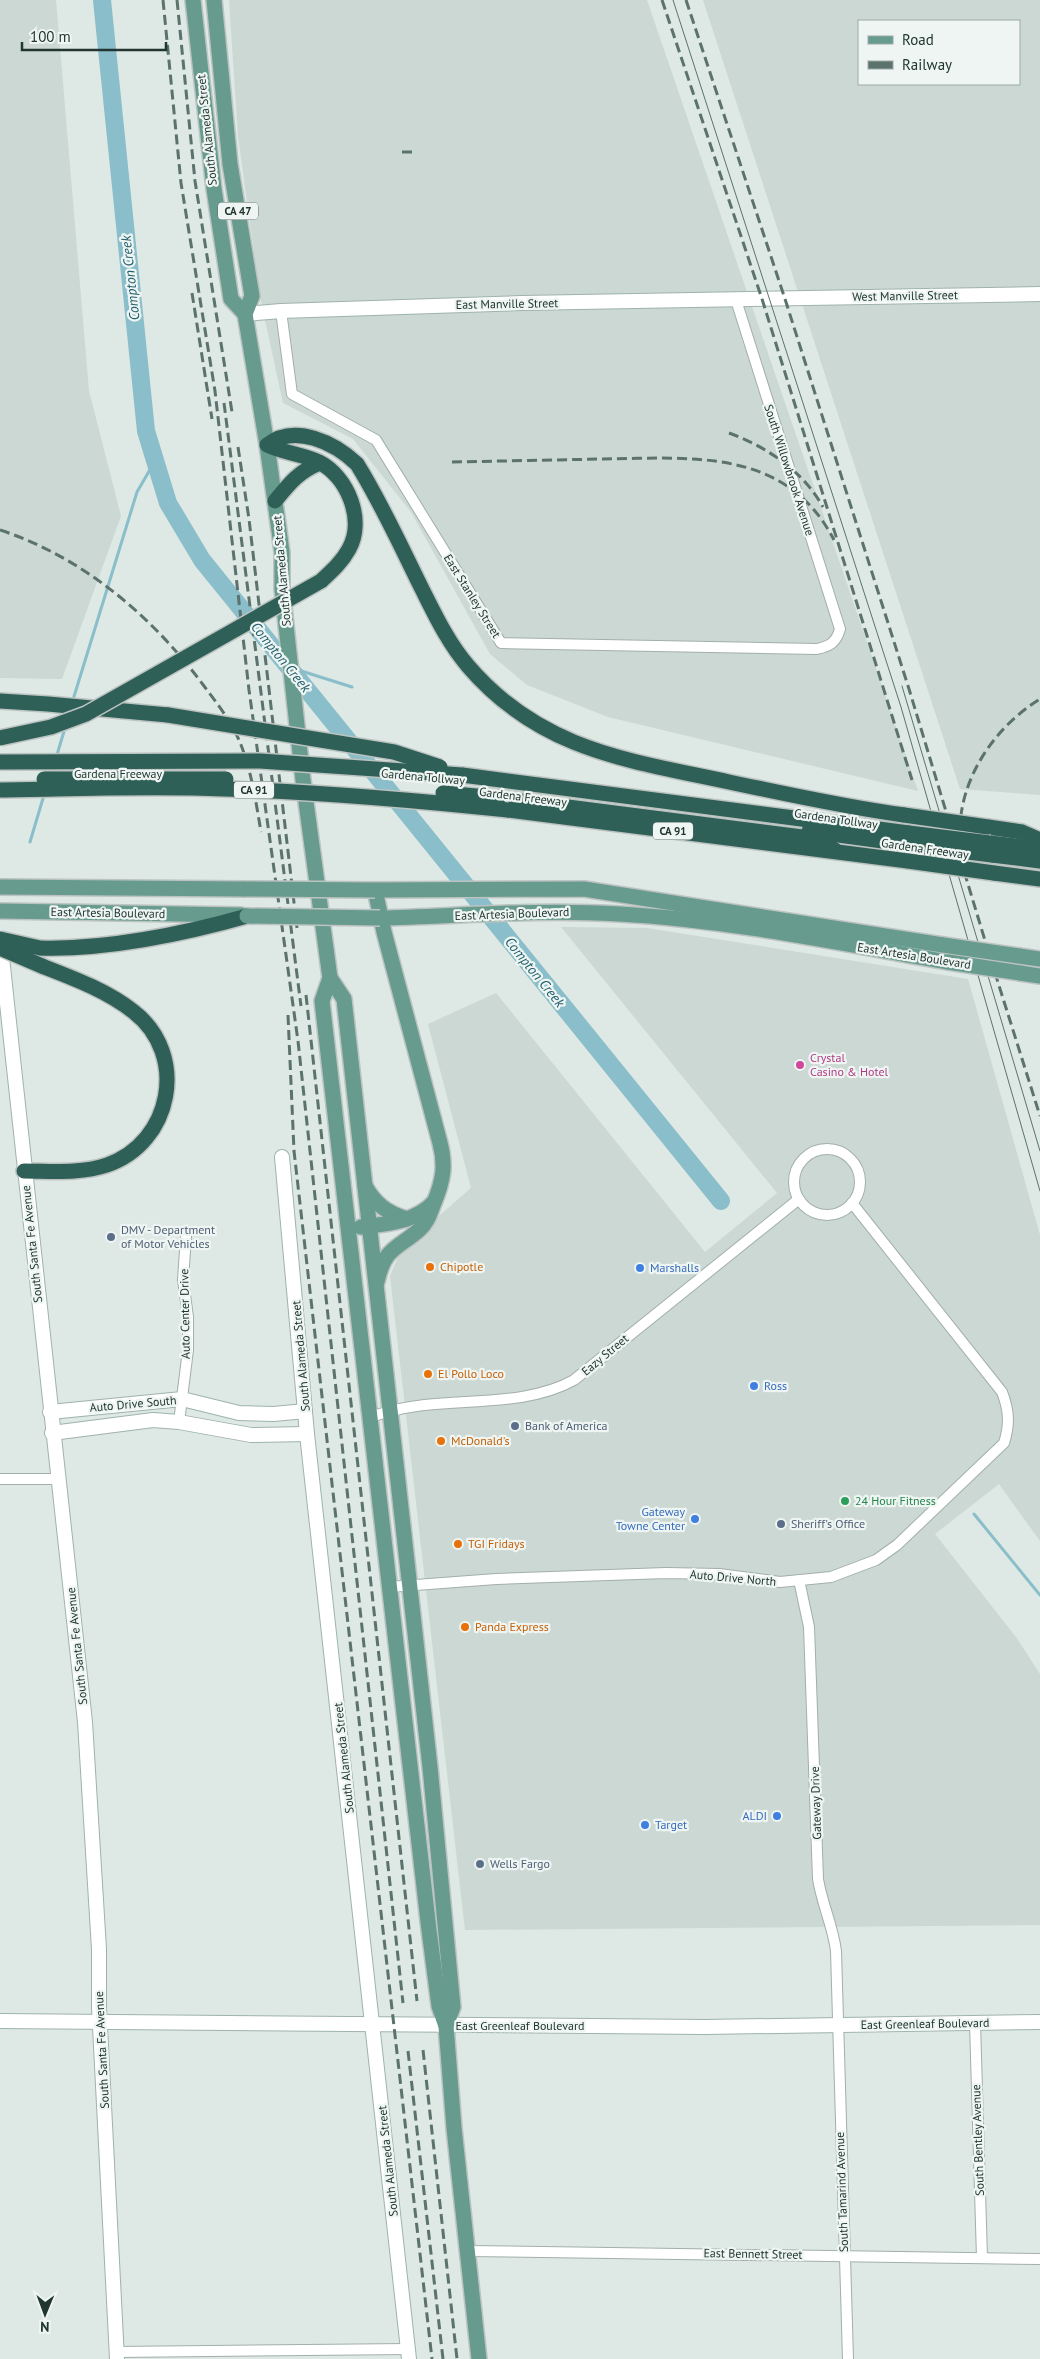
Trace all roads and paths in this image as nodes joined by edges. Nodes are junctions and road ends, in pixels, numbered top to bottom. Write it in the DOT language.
graph roads {
  1 [pos="193,0"];
  2 [pos="214,0"];
  3 [pos="1040,294"];
  4 [pos="770,298"];
  5 [pos="736,300"];
  6 [pos="281,311"];
  7 [pos="245,314"];
  8 [pos="267,446"];
  9 [pos="320,463"];
  10 [pos="275,501"];
  11 [pos="836,640"];
  12 [pos="0,702"];
  13 [pos="0,738"];
  14 [pos="0,762"];
  15 [pos="462,775"];
  16 [pos="0,780"];
  17 [pos="0,790"];
  18 [pos="603,794"];
  19 [pos="1040,840"];
  20 [pos="991,849"];
  21 [pos="1040,849"];
  22 [pos="838,852"];
  23 [pos="1040,861"];
  24 [pos="1040,879"];
  25 [pos="0,888"];
  26 [pos="374,890"];
  27 [pos="686,903"];
  28 [pos="0,911"];
  29 [pos="247,916"];
  30 [pos="685,919"];
  31 [pos="382,924"];
  32 [pos="861,931"];
  33 [pos="0,938"];
  34 [pos="860,947"];
  35 [pos="0,948"];
  36 [pos="1040,959"];
  37 [pos="1040,976"];
  38 [pos="330,978"];
  39 [pos="282,1157"];
  40 [pos="24,1171"];
  41 [pos="364,1182"];
  42 [pos="799,1199"];
  43 [pos="435,1201"];
  44 [pos="852,1203"];
  45 [pos="407,1218"];
  46 [pos="369,1226"];
  47 [pos="349,1229"];
  48 [pos="186,1236"];
  49 [pos="376,1288"];
  50 [pos="182,1399"];
  51 [pos="388,1410"];
  52 [pos="305,1411"];
  53 [pos="50,1412"];
  54 [pos="369,1418"];
  55 [pos="179,1422"];
  56 [pos="52,1433"];
  57 [pos="307,1434"];
  58 [pos="0,1479"];
  59 [pos="58,1479"];
  60 [pos="799,1580"];
  61 [pos="408,1586"];
  62 [pos="389,1587"];
  63 [pos="0,2021"];
  64 [pos="100,2022"];
  65 [pos="1040,2022"];
  66 [pos="975,2023"];
  67 [pos="374,2025"];
  68 [pos="446,2026"];
  69 [pos="837,2026"];
  70 [pos="466,2251"];
  71 [pos="844,2255"];
  72 [pos="982,2258"];
  73 [pos="1040,2259"];
  74 [pos="408,2354"];
  75 [pos="116,2355"];
  76 [pos="479,2359"];
  77 [pos="848,2359"];
  1 -- 7 [label="main road, South Alameda Street / CA 47"];
  2 -- 7 [label="main road, South Alameda Street / CA 47"];
  3 -- 4 [label="street, West Manville Street"];
  4 -- 5 [label="street, East Manville Street"];
  5 -- 6 [label="street, East Manville Street"];
  5 -- 11 [label="street, South Willowbrook Avenue"];
  6 -- 7 [label="street, East Manville Street"];
  6 -- 11 [label="street, East Stanley Street"];
  7 -- 8 [label="main road, South Alameda Street / CA 47"];
  8 -- 9 [label="highway"];
  8 -- 10 [label="main road, South Alameda Street"];
  8 -- 19 [label="highway, bridge"];
  9 -- 10 [label="highway"];
  9 -- 13 [label="highway, bridge"];
  10 -- 38 [label="main road, South Alameda Street, bridge"];
  12 -- 15 [label="highway, bridge"];
  14 -- 15 [label="highway, Gardena Freeway, bridge"];
  15 -- 18 [label="highway, Gardena Freeway"];
  16 -- 22 [label="highway, Gardena Tollway, bridge"];
  17 -- 22 [label="highway, Gardena Freeway / CA 91, bridge"];
  18 -- 20 [label="highway, Gardena Tollway, bridge"];
  20 -- 21 [label="highway"];
  20 -- 23 [label="highway, Gardena Tollway"];
  22 -- 24 [label="highway, Gardena Freeway / CA 91, bridge"];
  25 -- 26 [label="main road, East Artesia Boulevard, bridge"];
  26 -- 27 [label="main road, East Artesia Boulevard"];
  26 -- 31 [label="main road"];
  27 -- 30 [label="main road"];
  27 -- 32 [label="main road, East Artesia Boulevard"];
  28 -- 29 [label="main road, East Artesia Boulevard"];
  29 -- 31 [label="main road, East Artesia Boulevard, bridge"];
  29 -- 33 [label="highway, bridge"];
  30 -- 31 [label="main road, East Artesia Boulevard"];
  30 -- 34 [label="main road, East Artesia Boulevard"];
  31 -- 43 [label="main road"];
  32 -- 34 [label="main road"];
  32 -- 36 [label="main road, East Artesia Boulevard, bridge"];
  33 -- 40 [label="street, South Santa Fe Avenue"];
  34 -- 37 [label="main road, East Artesia Boulevard, bridge"];
  35 -- 40 [label="highway, bridge"];
  38 -- 41 [label="main road, South Alameda Street"];
  38 -- 47 [label="main road, South Alameda Street"];
  39 -- 52 [label="street, South Alameda Street"];
  40 -- 53 [label="street, South Santa Fe Avenue"];
  41 -- 45 [label="main road"];
  41 -- 46 [label="main road, South Alameda Street"];
  42 -- 44 [label="street"];
  42 -- 44 [label="street"];
  42 -- 51 [label="street, Eazy Street"];
  43 -- 45 [label="main road"];
  43 -- 49 [label="main road"];
  44 -- 60 [label="street, Auto Drive North"];
  45 -- 46 [label="main road"];
  46 -- 47 [label="main road"];
  46 -- 49 [label="main road, South Alameda Street"];
  47 -- 54 [label="main road, South Alameda Street"];
  48 -- 50 [label="street, Auto Center Drive"];
  49 -- 51 [label="main road, South Alameda Street"];
  50 -- 52 [label="street, Auto Drive South"];
  50 -- 53 [label="street, Auto Drive South"];
  50 -- 55 [label="street, Auto Center Drive"];
  51 -- 54 [label="street, Eazy Street"];
  51 -- 61 [label="main road, South Alameda Street"];
  52 -- 57 [label="street, South Alameda Street"];
  53 -- 56 [label="street, South Santa Fe Avenue"];
  54 -- 62 [label="main road, South Alameda Street"];
  55 -- 56 [label="street, Auto Drive South"];
  55 -- 57 [label="street, Auto Drive South"];
  56 -- 59 [label="street, South Santa Fe Avenue"];
  57 -- 67 [label="street, South Alameda Street"];
  58 -- 59 [label="street"];
  59 -- 64 [label="street, South Santa Fe Avenue"];
  60 -- 61 [label="street, Auto Drive North"];
  60 -- 69 [label="street, Gateway Drive"];
  61 -- 62 [label="street, Auto Drive North"];
  61 -- 68 [label="main road, South Alameda Street"];
  62 -- 68 [label="main road, South Alameda Street"];
  63 -- 64 [label="street, East Greenleaf Boulevard"];
  64 -- 67 [label="street, East Greenleaf Boulevard"];
  64 -- 75 [label="street, South Santa Fe Avenue"];
  65 -- 66 [label="street, East Greenleaf Boulevard"];
  66 -- 69 [label="street, East Greenleaf Boulevard"];
  66 -- 72 [label="street, South Bentley Avenue"];
  67 -- 68 [label="street, East Greenleaf Boulevard"];
  67 -- 74 [label="street, South Alameda Street"];
  68 -- 69 [label="street, East Greenleaf Boulevard"];
  68 -- 70 [label="main road, South Alameda Street"];
  69 -- 71 [label="street, South Tamarind Avenue"];
  70 -- 71 [label="street, East Bennett Street"];
  70 -- 76 [label="main road, South Alameda Street"];
  71 -- 72 [label="street, East Bennett Street"];
  71 -- 77 [label="street, South Tamarind Avenue"];
  72 -- 73 [label="street, East Bennett Street"];
  74 -- 75 [label="street"];
}
